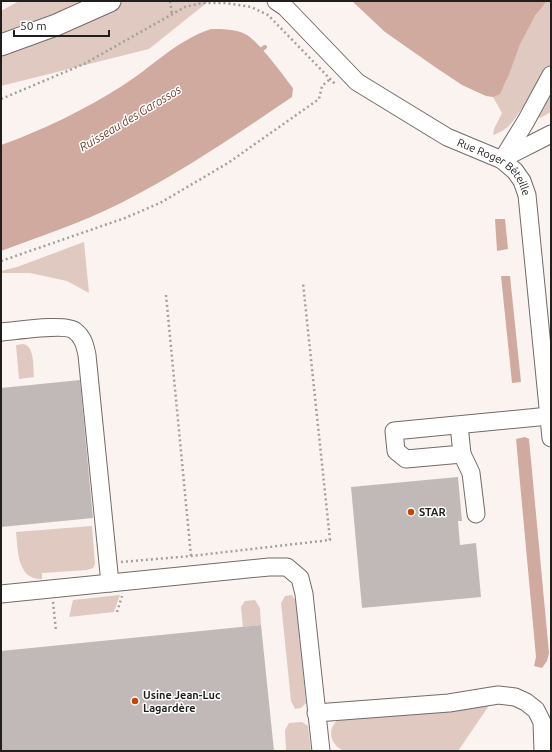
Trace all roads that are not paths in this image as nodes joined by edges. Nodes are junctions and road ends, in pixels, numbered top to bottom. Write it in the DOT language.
graph roads {
  1 [pos="80,1"];
  2 [pos="110,1"];
  3 [pos="281,3"];
  4 [pos="1,44"];
  5 [pos="551,75"];
  6 [pos="551,134"];
  7 [pos="502,160"];
  8 [pos="1,332"];
  9 [pos="549,416"];
  10 [pos="459,425"];
  11 [pos="551,438"];
  12 [pos="462,454"];
  13 [pos="476,514"];
  14 [pos="110,583"];
  15 [pos="1,594"];
  16 [pos="316,713"];
  17 [pos="321,751"];
  18 [pos="543,751"];
  1 -- 4 [label="main road"];
  2 -- 4 [label="main road"];
  3 -- 7 [label="street, Rue Roger Béteille"];
  5 -- 7 [label="street"];
  6 -- 7 [label="street"];
  7 -- 9 [label="street, Rue Roger Béteille"];
  8 -- 14 [label="street"];
  9 -- 10 [label="street"];
  9 -- 11 [label="street, Rue Roger Béteille"];
  10 -- 12 [label="street"];
  10 -- 12 [label="street"];
  12 -- 13 [label="street"];
  14 -- 15 [label="street"];
  14 -- 16 [label="street"];
  16 -- 17 [label="street"];
  16 -- 18 [label="street"];
}
